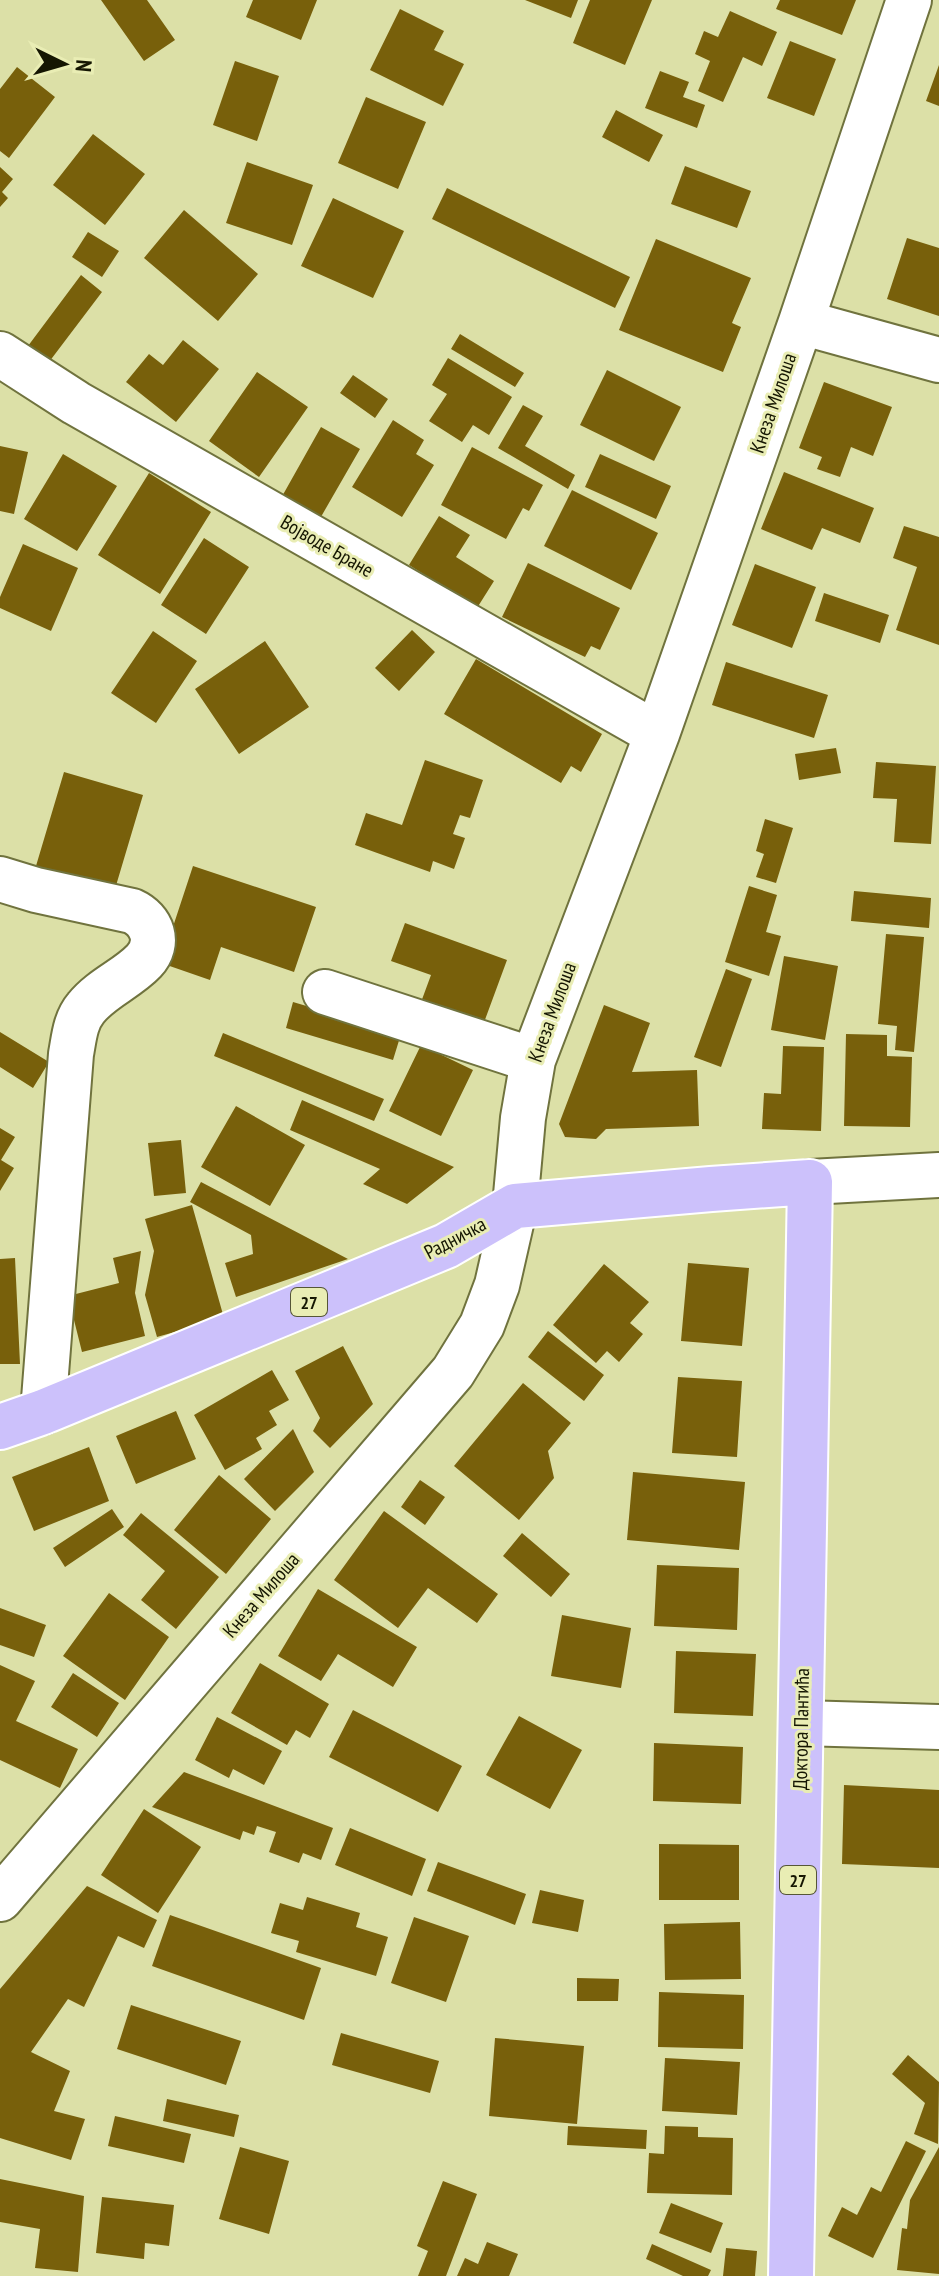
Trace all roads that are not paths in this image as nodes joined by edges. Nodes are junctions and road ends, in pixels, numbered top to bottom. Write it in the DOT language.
graph roads {
  1 [pos="909,0"];
  2 [pos="801,322"];
  3 [pos="0,354"];
  4 [pos="939,360"];
  5 [pos="657,734"];
  6 [pos="0,879"];
  7 [pos="325,992"];
  8 [pos="533,1060"];
  9 [pos="939,1175"];
  10 [pos="810,1182"];
  11 [pos="515,1206"];
  12 [pos="43,1412"];
  13 [pos="0,1427"];
  14 [pos="801,1723"];
  15 [pos="939,1727"];
  16 [pos="16,1855"];
  17 [pos="0,1899"];
  18 [pos="791,2276"];
  1 -- 2 [label="street, Кнеза Милоша"];
  2 -- 4 [label="street"];
  2 -- 5 [label="street, Кнеза Милоша"];
  3 -- 5 [label="street, Војводе Бране"];
  5 -- 8 [label="street, Кнеза Милоша"];
  6 -- 12 [label="street"];
  7 -- 8 [label="street"];
  8 -- 11 [label="street, Кнеза Милоша"];
  9 -- 10 [label="street, Радничка"];
  10 -- 11 [label="main road, Радничка / 27"];
  10 -- 14 [label="main road, Доктора Пантића / 27"];
  11 -- 12 [label="main road, Радничка / 27"];
  11 -- 16 [label="street, Кнеза Милоша"];
  12 -- 13 [label="main road, Радничка / 27"];
  14 -- 15 [label="street"];
  14 -- 18 [label="main road, Доктора Пантића / 27"];
  16 -- 17 [label="street, Кнеза Милоша"];
}
